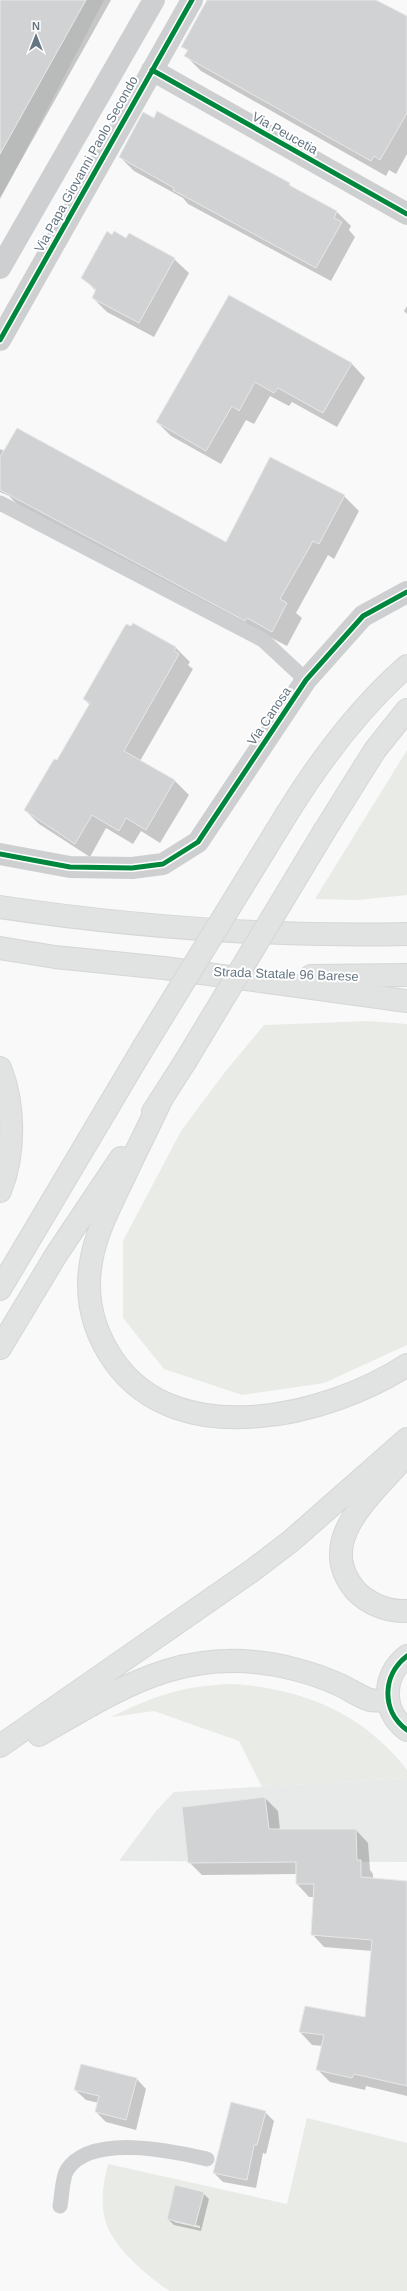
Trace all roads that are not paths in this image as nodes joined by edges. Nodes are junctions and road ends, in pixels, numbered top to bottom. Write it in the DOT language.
graph roads {
  1 [pos="154,0"];
  2 [pos="192,0"];
  3 [pos="152,70"];
  4 [pos="407,214"];
  5 [pos="0,268"];
  6 [pos="0,340"];
  7 [pos="0,503"];
  8 [pos="407,592"];
  9 [pos="407,666"];
  10 [pos="306,680"];
  11 [pos="407,710"];
  12 [pos="0,854"];
  13 [pos="0,907"];
  14 [pos="407,926"];
  15 [pos="407,934"];
  16 [pos="357,935"];
  17 [pos="0,948"];
  18 [pos="164,968"];
  19 [pos="407,975"];
  20 [pos="407,1001"];
  21 [pos="0,1068"];
  22 [pos="161,1100"];
  23 [pos="0,1191"];
  24 [pos="0,1289"];
  25 [pos="0,1348"];
  26 [pos="407,1365"];
  27 [pos="407,1440"];
  28 [pos="407,1455"];
  29 [pos="407,1611"];
  30 [pos="407,1656"];
  31 [pos="388,1701"];
  32 [pos="407,1730"];
  33 [pos="0,1746"];
  34 [pos="0,1758"];
  35 [pos="207,2160"];
  36 [pos="60,2206"];
  1 -- 5 [label="street, Via Papa Giovanni Paolo Secondo"];
  2 -- 3 [label="street, Via Papa Giovanni Paolo Secondo"];
  3 -- 4 [label="street, Via Peucetia"];
  3 -- 6 [label="street, Via Papa Giovanni Paolo Secondo"];
  7 -- 10 [label="lane"];
  8 -- 10 [label="street, Via Canosa"];
  9 -- 24 [label="main road, bridge"];
  10 -- 12 [label="street, Via Canosa"];
  11 -- 22 [label="main road, bridge"];
  13 -- 16 [label="main road"];
  14 -- 16 [label="main road"];
  15 -- 16 [label="main road"];
  17 -- 18 [label="main road"];
  18 -- 19 [label="main road, Strada Statale 96 Barese"];
  18 -- 20 [label="main road"];
  21 -- 23 [label="main road"];
  22 -- 25 [label="main road"];
  22 -- 26 [label="main road"];
  27 -- 33 [label="main road"];
  28 -- 29 [label="main road"];
  30 -- 31 [label="main road"];
  31 -- 32 [label="main road"];
  31 -- 34 [label="main road"];
  35 -- 36 [label="lane"];
}
